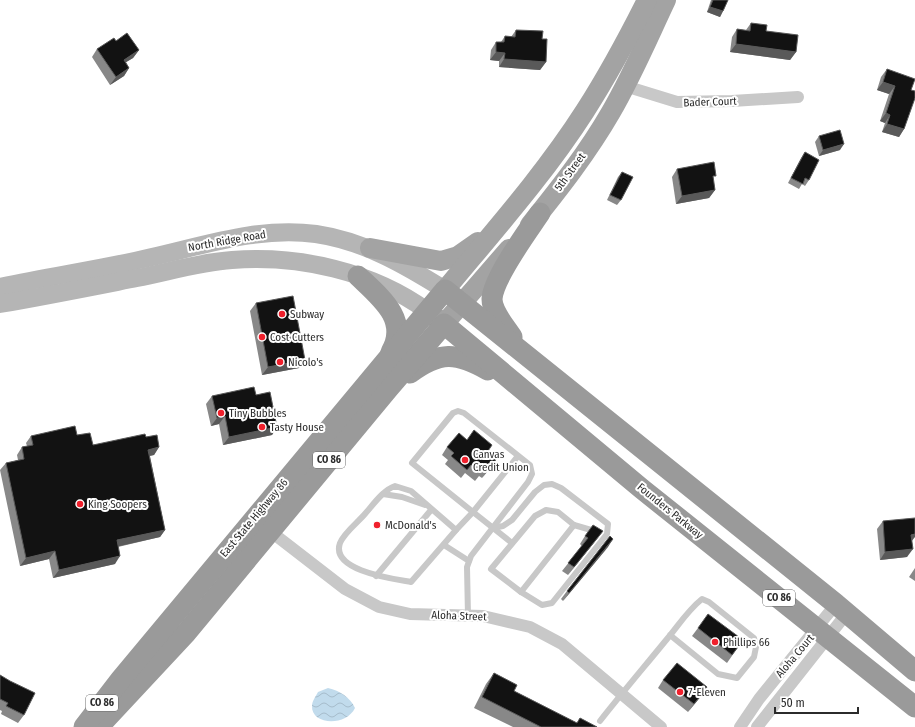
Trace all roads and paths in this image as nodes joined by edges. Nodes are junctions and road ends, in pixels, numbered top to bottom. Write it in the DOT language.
graph roads {
  1 [pos="648,0"];
  2 [pos="657,0"];
  3 [pos="666,0"];
  4 [pos="602,84"];
  5 [pos="625,86"];
  6 [pos="798,97"];
  7 [pos="540,213"];
  8 [pos="493,232"];
  9 [pos="523,234"];
  10 [pos="370,248"];
  11 [pos="358,276"];
  12 [pos="0,287"];
  13 [pos="445,290"];
  14 [pos="462,303"];
  15 [pos="0,304"];
  16 [pos="427,311"];
  17 [pos="444,324"];
  18 [pos="527,356"];
  19 [pos="382,381"];
  20 [pos="529,396"];
  21 [pos="518,456"];
  22 [pos="431,510"];
  23 [pos="472,512"];
  24 [pos="574,525"];
  25 [pos="493,528"];
  26 [pos="456,530"];
  27 [pos="270,531"];
  28 [pos="607,534"];
  29 [pos="512,543"];
  30 [pos="444,545"];
  31 [pos="469,561"];
  32 [pos="376,576"];
  33 [pos="521,592"];
  34 [pos="841,608"];
  35 [pos="468,616"];
  36 [pos="822,633"];
  37 [pos="670,635"];
  38 [pos="915,671"];
  39 [pos="621,694"];
  40 [pos="915,707"];
  41 [pos="600,721"];
  42 [pos="84,727"];
  43 [pos="99,727"];
  44 [pos="660,727"];
  45 [pos="740,727"];
  46 [pos="757,727"];
  1 -- 4 [label="main road, 5th Street"];
  2 -- 5 [label="main road"];
  3 -- 5 [label="main road, 5th Street"];
  4 -- 8 [label="main road, 5th Street"];
  4 -- 9 [label="main road"];
  5 -- 6 [label="street, Bader Court"];
  5 -- 7 [label="main road, 5th Street"];
  7 -- 9 [label="main road, 5th Street"];
  7 -- 18 [label="highway"];
  8 -- 10 [label="main road"];
  8 -- 13 [label="main road, 5th Street"];
  9 -- 14 [label="main road, 5th Street"];
  10 -- 12 [label="main road, North Ridge Road"];
  10 -- 13 [label="main road, North Ridge Road"];
  11 -- 15 [label="main road, North Ridge Road"];
  11 -- 16 [label="main road, North Ridge Road"];
  11 -- 19 [label="highway"];
  13 -- 14 [label="highway, CO 86"];
  13 -- 16 [label="highway, 5th Street / CO 86"];
  14 -- 17 [label="main road, 5th Street"];
  14 -- 18 [label="highway, CO 86"];
  16 -- 17 [label="main road, Founders Parkway"];
  16 -- 19 [label="highway, East State Highway 86 / CO 86"];
  17 -- 19 [label="highway, East State Highway 86"];
  17 -- 20 [label="highway, Founders Parkway"];
  18 -- 34 [label="highway, CO 86"];
  19 -- 20 [label="highway, CO 86"];
  19 -- 27 [label="highway, East State Highway 86 / CO 86"];
  19 -- 42 [label="highway, East State Highway 86 / CO 86"];
  20 -- 36 [label="highway, Founders Parkway / CO 86"];
  21 -- 23 [label="lane"];
  21 -- 23 [label="lane"];
  21 -- 25 [label="lane"];
  22 -- 26 [label="lane"];
  22 -- 32 [label="lane"];
  22 -- 32 [label="lane"];
  23 -- 25 [label="lane"];
  23 -- 26 [label="lane"];
  24 -- 28 [label="lane"];
  24 -- 29 [label="lane"];
  24 -- 33 [label="lane"];
  25 -- 28 [label="lane"];
  25 -- 29 [label="lane"];
  25 -- 31 [label="lane"];
  26 -- 30 [label="lane"];
  27 -- 35 [label="street, Aloha Street"];
  27 -- 43 [label="highway, East State Highway 86 / CO 86"];
  28 -- 33 [label="lane"];
  29 -- 33 [label="lane"];
  30 -- 31 [label="lane"];
  30 -- 32 [label="lane"];
  31 -- 35 [label="lane"];
  34 -- 36 [label="street, Aloha Court"];
  34 -- 38 [label="highway, CO 86"];
  35 -- 39 [label="street, Aloha Street"];
  36 -- 40 [label="highway, Founders Parkway / CO 86"];
  36 -- 45 [label="street, Aloha Court"];
  36 -- 46 [label="street, Aloha Court"];
  37 -- 37 [label="lane"];
  37 -- 39 [label="lane"];
  39 -- 41 [label="lane"];
  39 -- 44 [label="street, Aloha Street"];
}
